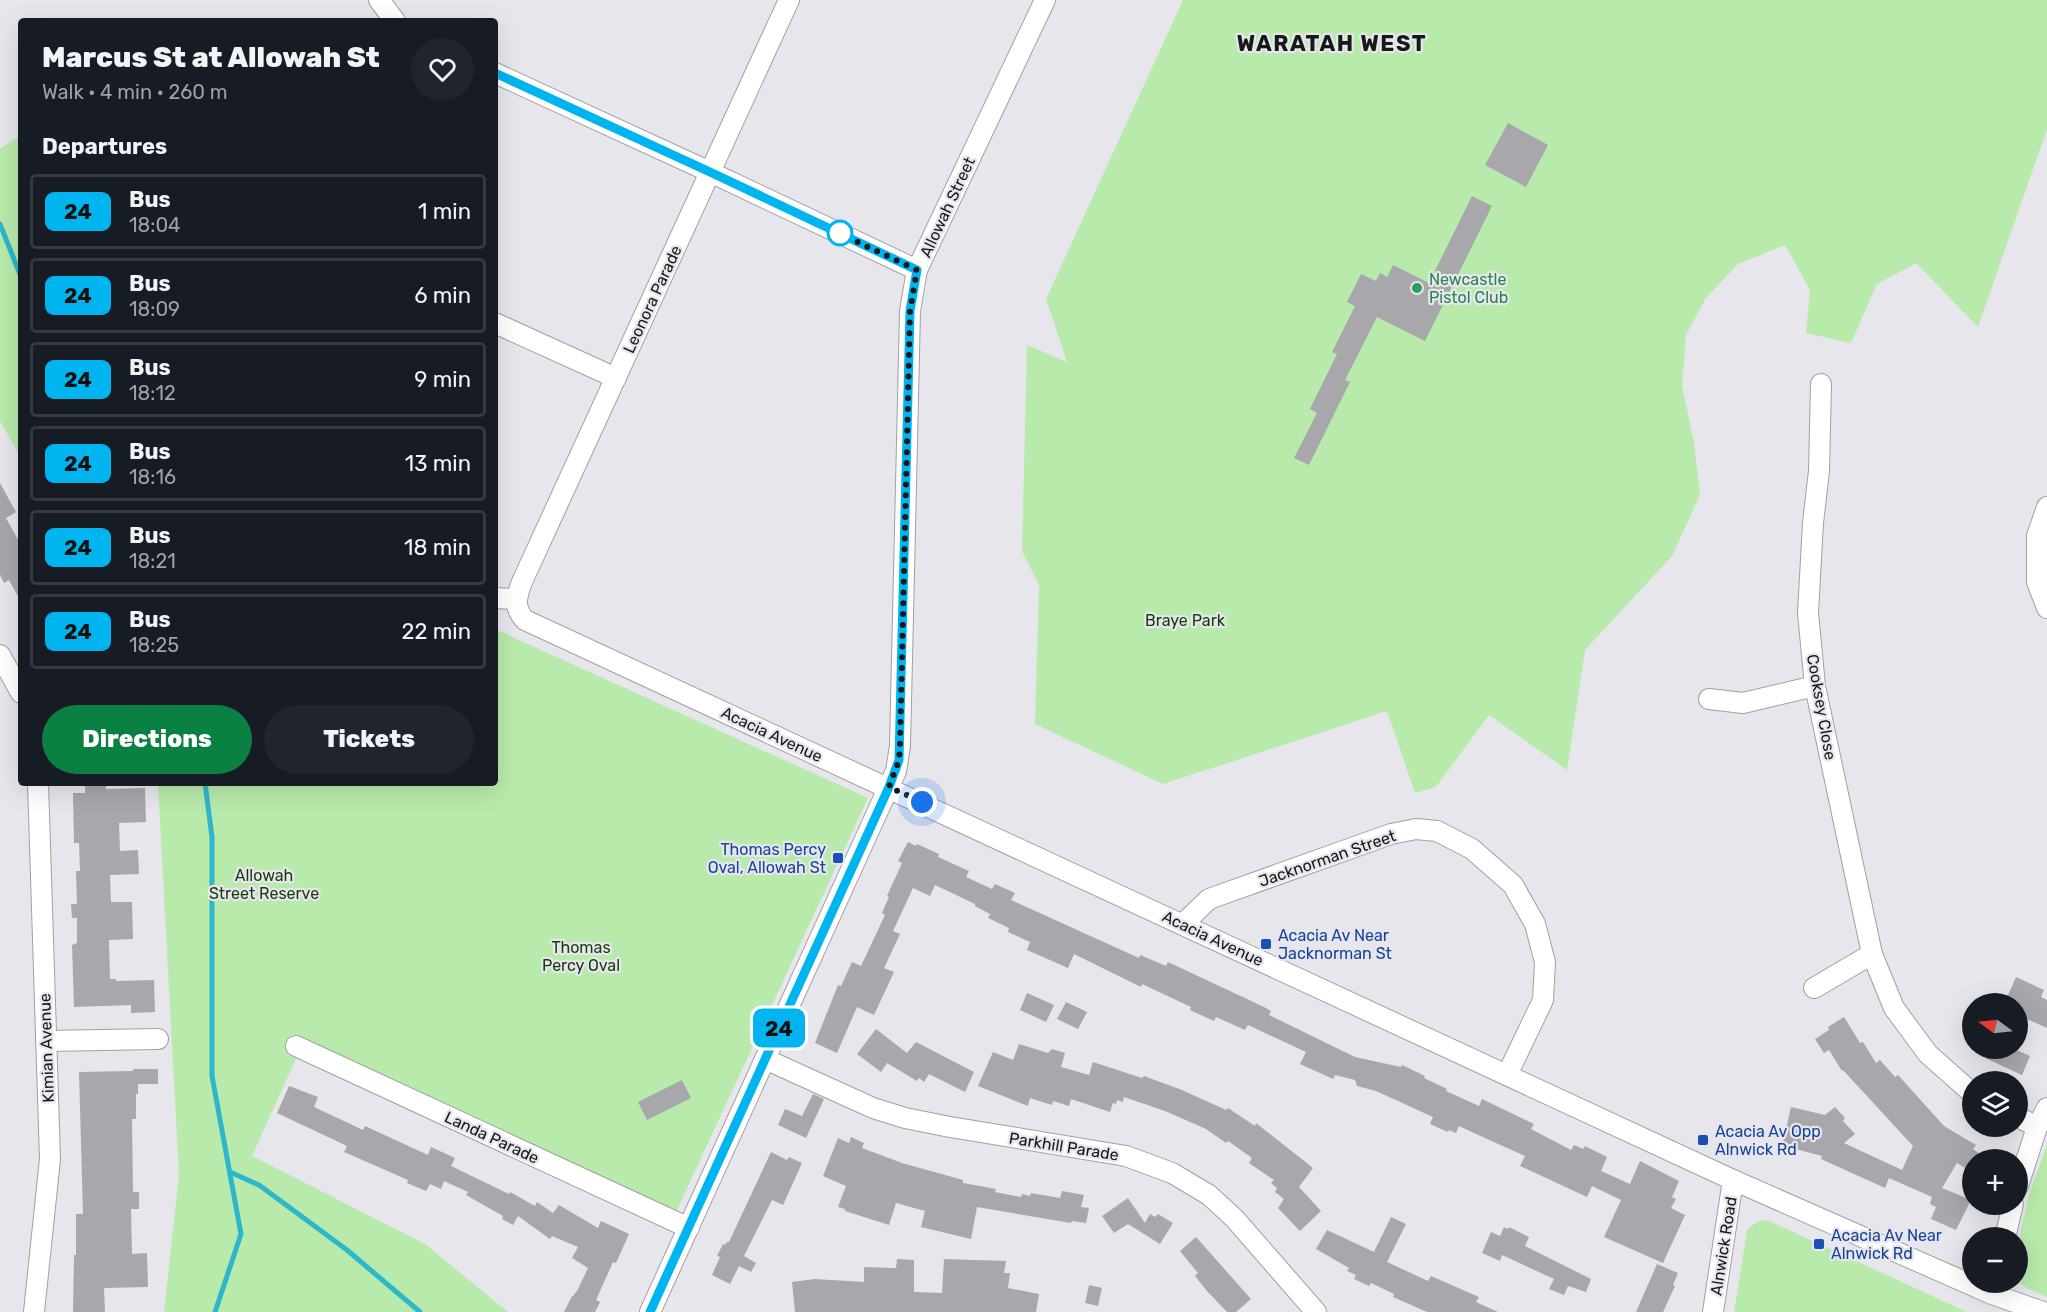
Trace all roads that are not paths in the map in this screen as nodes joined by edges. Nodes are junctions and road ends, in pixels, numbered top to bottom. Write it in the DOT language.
graph roads {
  1 [pos="379,0"];
  2 [pos="789,0"];
  3 [pos="1045,0"];
  4 [pos="392,18"];
  5 [pos="498,74"];
  6 [pos="710,172"];
  7 [pos="917,270"];
  8 [pos="498,324"];
  9 [pos="616,378"];
  10 [pos="1821,384"];
  11 [pos="2047,507"];
  12 [pos="498,597"];
  13 [pos="516,599"];
  14 [pos="2047,608"];
  15 [pos="0,655"];
  16 [pos="1815,686"];
  17 [pos="18,688"];
  18 [pos="1708,699"];
  19 [pos="38,786"];
  20 [pos="889,787"];
  21 [pos="1183,924"];
  22 [pos="1872,954"];
  23 [pos="1814,988"];
  24 [pos="158,1039"];
  25 [pos="46,1041"];
  26 [pos="296,1046"];
  27 [pos="765,1059"];
  28 [pos="1507,1075"];
  29 [pos="1962,1084"];
  30 [pos="2047,1108"];
  31 [pos="2028,1122"];
  32 [pos="2037,1127"];
  33 [pos="2028,1155"];
  34 [pos="1733,1180"];
  35 [pos="689,1228"];
  36 [pos="1962,1275"];
  37 [pos="2003,1293"];
  38 [pos="34,1312"];
  39 [pos="650,1312"];
  40 [pos="1316,1312"];
  41 [pos="1713,1312"];
  42 [pos="2043,1312"];
  1 -- 4 [label="street"];
  2 -- 6 [label="street, Leonora Parade"];
  3 -- 7 [label="street, Allowah Street"];
  5 -- 6 [label="street"];
  6 -- 7 [label="street"];
  6 -- 9 [label="street, Leonora Parade"];
  7 -- 20 [label="street, Allowah Street"];
  8 -- 9 [label="street"];
  9 -- 13 [label="street, Leonora Parade"];
  10 -- 16 [label="street, Cooksey Close"];
  11 -- 14 [label="street"];
  12 -- 13 [label="street"];
  13 -- 20 [label="street, Acacia Avenue"];
  15 -- 17 [label="street"];
  16 -- 18 [label="street"];
  16 -- 22 [label="street, Cooksey Close"];
  19 -- 25 [label="street, Kimian Avenue"];
  20 -- 21 [label="street, Acacia Avenue"];
  20 -- 27 [label="street, Allowah Street"];
  21 -- 28 [label="street, Acacia Avenue"];
  21 -- 28 [label="street, Jacknorman Street"];
  22 -- 23 [label="street"];
  22 -- 29 [label="street, Cooksey Close"];
  24 -- 25 [label="street"];
  25 -- 38 [label="street, Kimian Avenue"];
  26 -- 35 [label="street, Landa Parade"];
  27 -- 35 [label="street, Allowah Street"];
  27 -- 40 [label="street, Parkhill Parade"];
  28 -- 34 [label="street, Acacia Avenue"];
  30 -- 32 [label="street"];
  31 -- 32 [label="street"];
  32 -- 33 [label="street"];
  34 -- 36 [label="street, Acacia Avenue"];
  34 -- 41 [label="street, Alnwick Road"];
  35 -- 39 [label="street, Allowah Street"];
  37 -- 42 [label="street, Acacia Avenue"];
}
